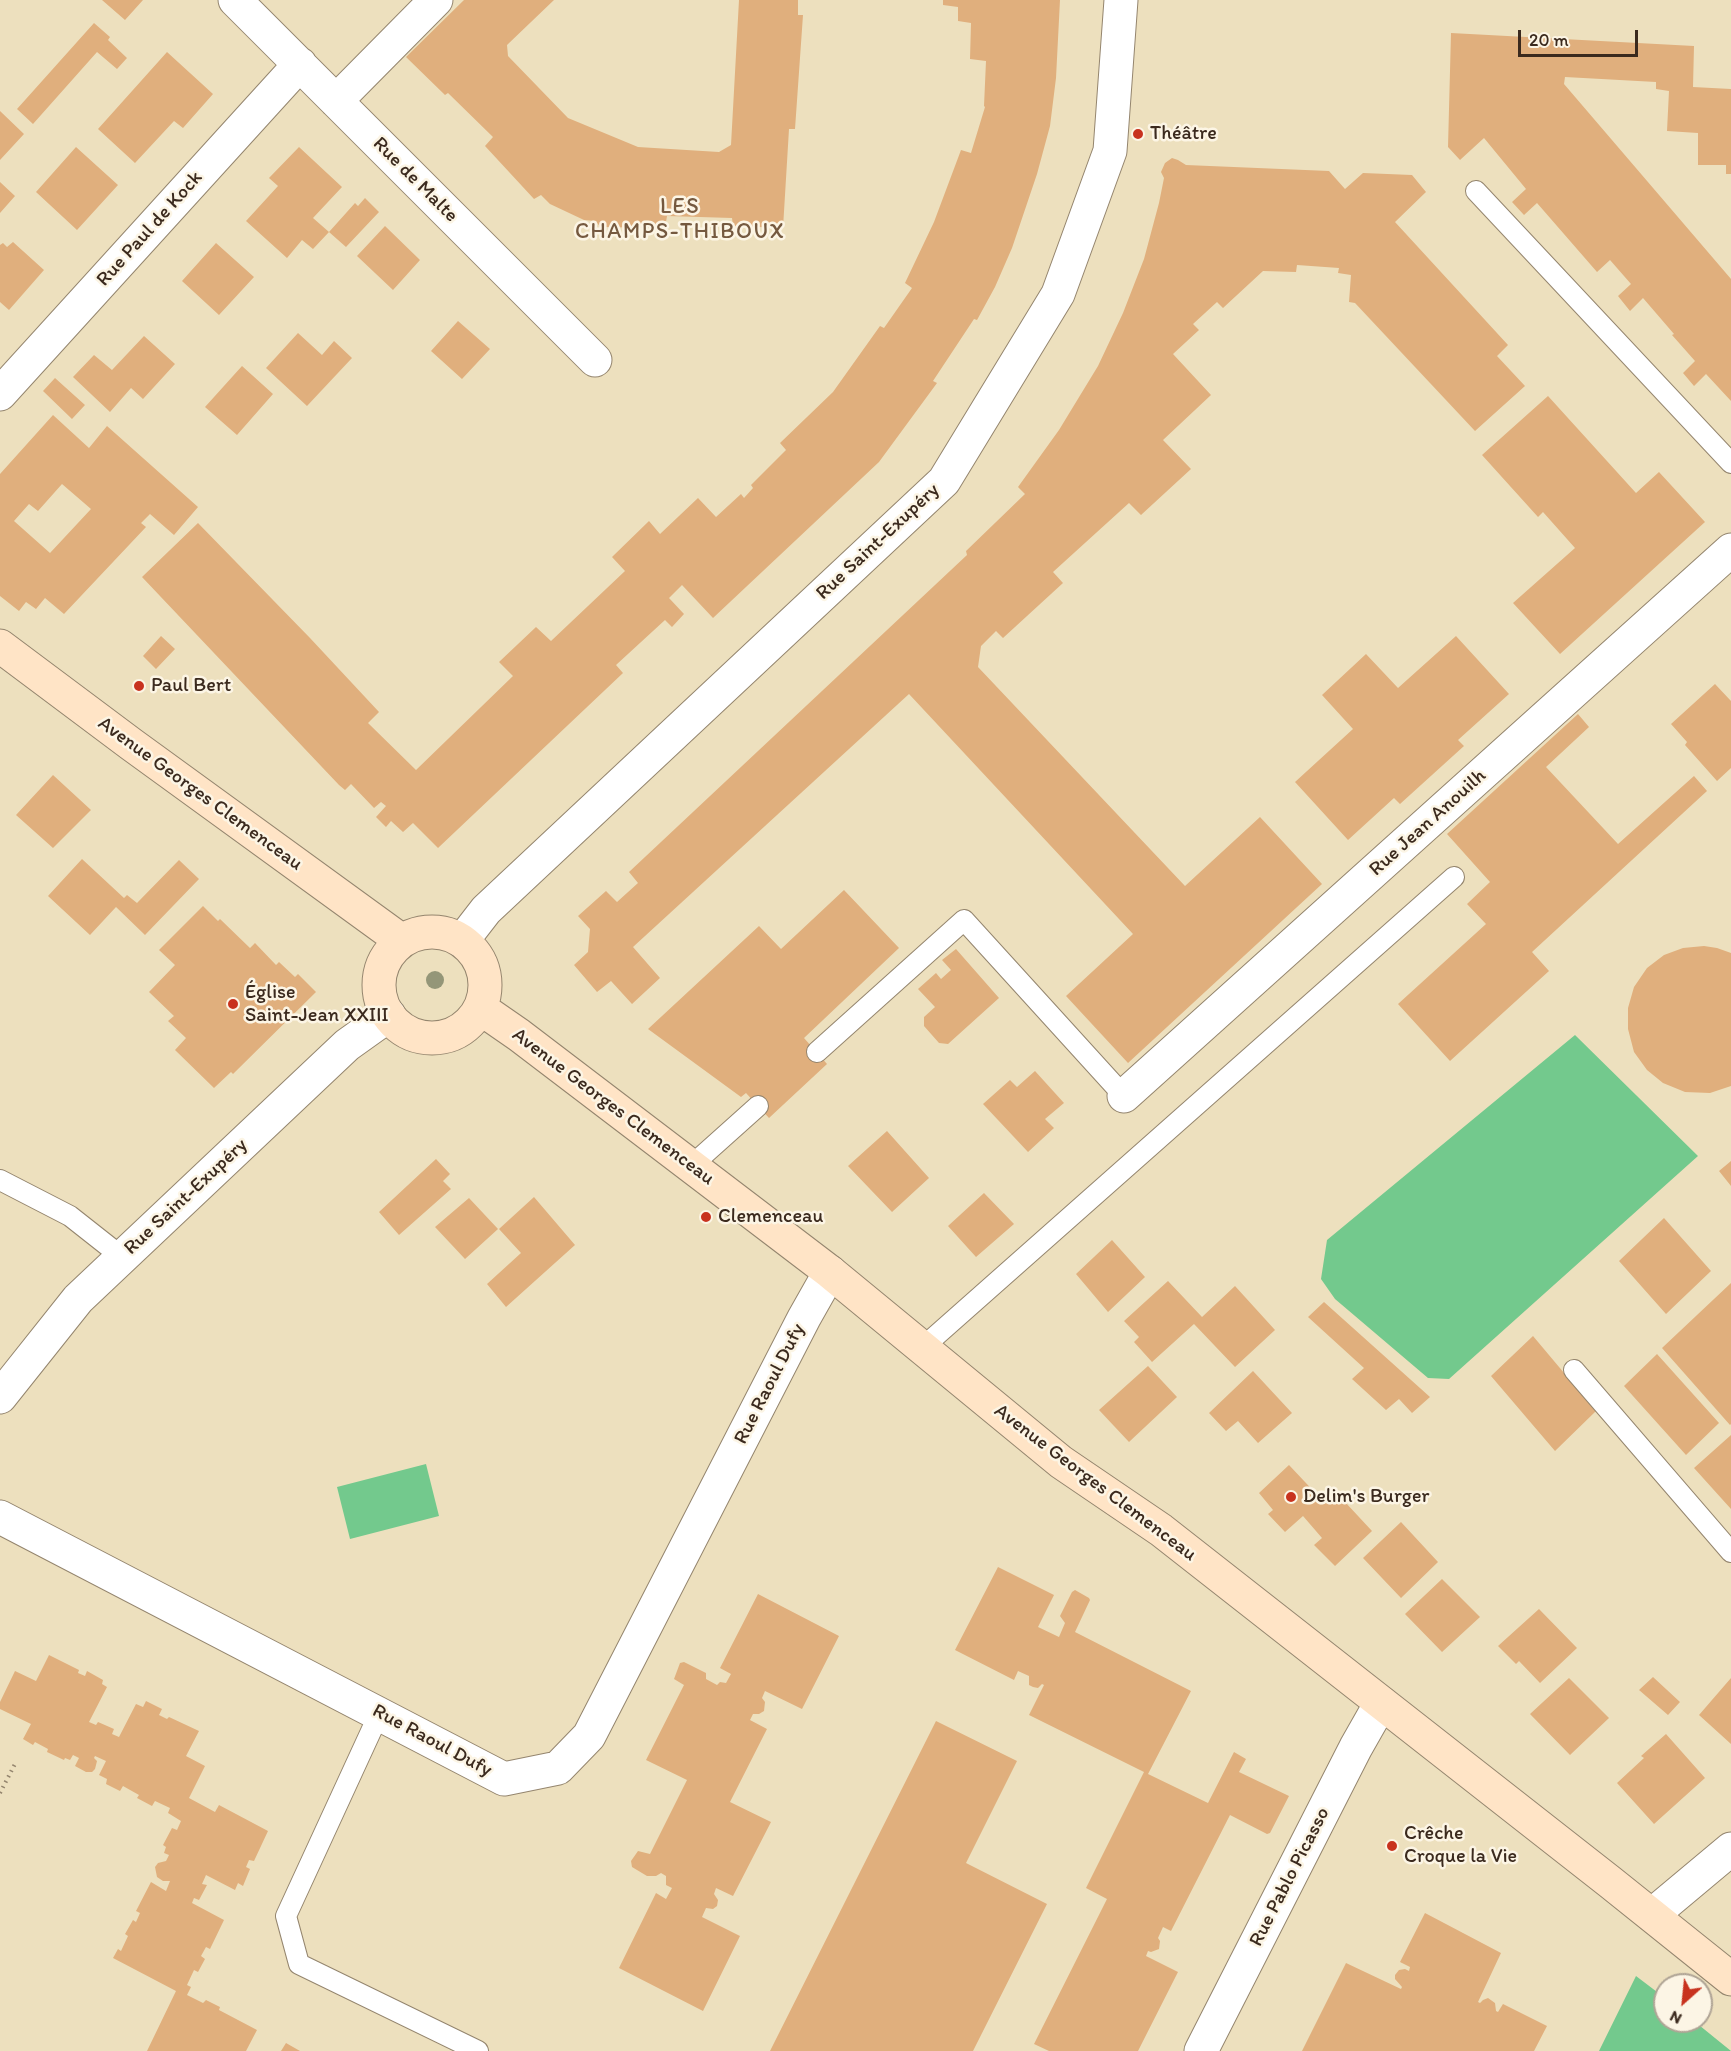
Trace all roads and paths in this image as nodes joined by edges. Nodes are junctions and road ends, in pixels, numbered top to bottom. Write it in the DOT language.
graph roads {
  1 [pos="235,0"];
  2 [pos="436,0"];
  3 [pos="1121,0"];
  4 [pos="300,64"];
  5 [pos="336,101"];
  6 [pos="1476,191"];
  7 [pos="596,360"];
  8 [pos="0,394"];
  9 [pos="1731,463"];
  10 [pos="1731,550"];
  11 [pos="0,646"];
  12 [pos="1454,878"];
  13 [pos="402,941"];
  14 [pos="462,941"];
  15 [pos="480,1008"];
  16 [pos="389,1015"];
  17 [pos="817,1052"];
  18 [pos="1124,1096"];
  19 [pos="758,1106"];
  20 [pos="692,1166"];
  21 [pos="0,1180"];
  22 [pos="122,1257"];
  23 [pos="830,1272"];
  24 [pos="922,1348"];
  25 [pos="1574,1370"];
  26 [pos="0,1397"];
  27 [pos="0,1517"];
  28 [pos="1731,1552"];
  29 [pos="1381,1703"];
  30 [pos="379,1713"];
  31 [pos="16,1762"];
  32 [pos="0,1793"];
  33 [pos="1731,1849"];
  34 [pos="1652,1915"];
  35 [pos="1731,1979"];
  36 [pos="478,2051"];
  37 [pos="1201,2051"];
  1 -- 4 [label="street, Rue de Malte"];
  2 -- 5 [label="street"];
  3 -- 14 [label="street, Rue Saint-Exupéry"];
  4 -- 5 [label="street, Rue de Malte"];
  4 -- 8 [label="street, Rue Paul de Kock"];
  5 -- 7 [label="street, Rue de Malte"];
  6 -- 9 [label="lane"];
  10 -- 18 [label="street, Rue Jean Anouilh"];
  11 -- 13 [label="main road, Avenue Georges Clemenceau"];
  12 -- 24 [label="lane"];
  13 -- 14 [label="main road"];
  13 -- 16 [label="main road"];
  14 -- 15 [label="main road"];
  15 -- 16 [label="main road"];
  15 -- 20 [label="main road, Avenue Georges Clemenceau"];
  16 -- 22 [label="street, Rue Saint-Exupéry"];
  17 -- 18 [label="lane"];
  19 -- 20 [label="lane"];
  20 -- 23 [label="main road, Avenue Georges Clemenceau"];
  21 -- 22 [label="lane"];
  22 -- 26 [label="street, Rue Saint-Exupéry"];
  23 -- 24 [label="main road, Avenue Georges Clemenceau"];
  23 -- 30 [label="street, Rue Raoul Dufy"];
  24 -- 29 [label="main road, Avenue Georges Clemenceau"];
  25 -- 28 [label="lane"];
  27 -- 30 [label="street, Rue Raoul Dufy"];
  29 -- 34 [label="main road, Avenue Georges Clemenceau"];
  29 -- 37 [label="street, Rue Pablo Picasso"];
  30 -- 36 [label="lane"];
  31 -- 32 [label="path"];
  33 -- 34 [label="street"];
  34 -- 35 [label="main road, Avenue Georges Clemenceau"];
}
